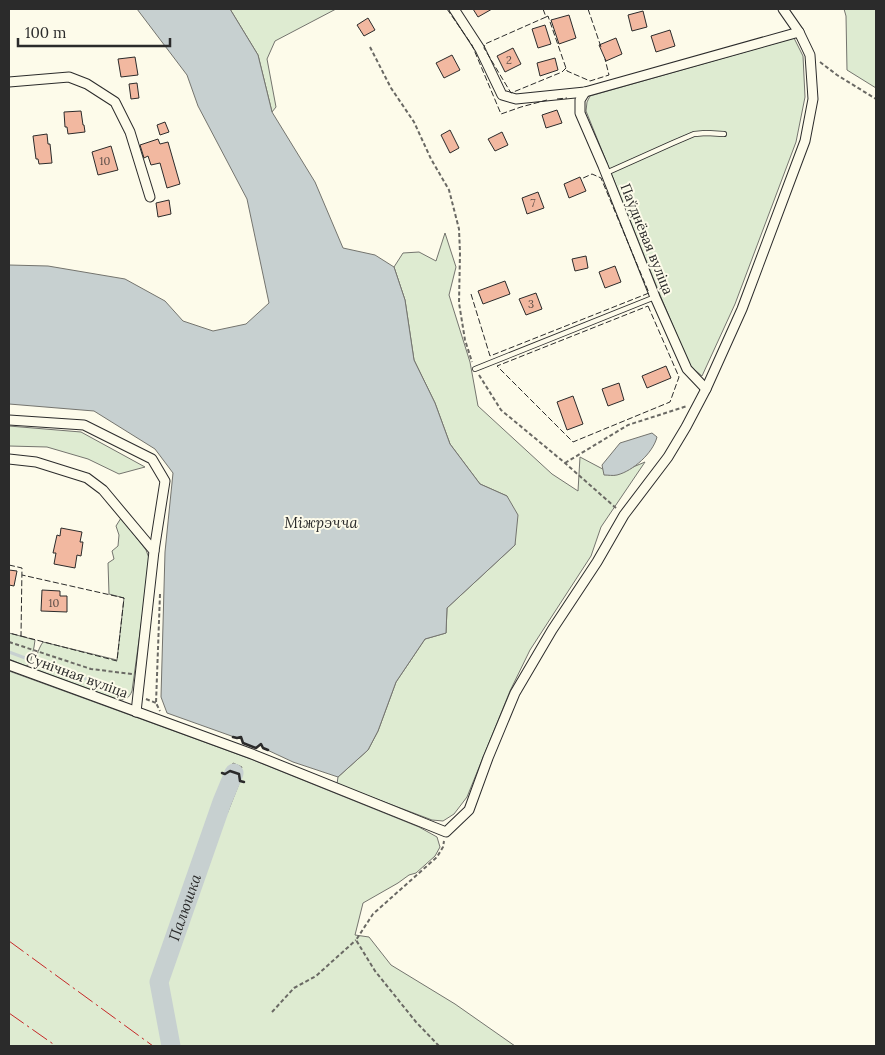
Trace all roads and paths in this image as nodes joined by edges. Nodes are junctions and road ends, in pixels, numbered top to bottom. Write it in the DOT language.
graph roads {
  1 [pos="454,9"];
  2 [pos="782,9"];
  3 [pos="799,32"];
  4 [pos="370,47"];
  5 [pos="810,55"];
  6 [pos="9,82"];
  7 [pos="584,92"];
  8 [pos="876,99"];
  9 [pos="724,134"];
  10 [pos="606,172"];
  11 [pos="150,197"];
  12 [pos="656,297"];
  13 [pos="474,369"];
  14 [pos="706,389"];
  15 [pos="699,402"];
  16 [pos="9,420"];
  17 [pos="9,459"];
  18 [pos="565,463"];
  19 [pos="624,515"];
  20 [pos="154,551"];
  21 [pos="160,587"];
  22 [pos="9,642"];
  23 [pos="9,664"];
  24 [pos="140,674"];
  25 [pos="136,712"];
  26 [pos="161,712"];
  27 [pos="446,832"];
  28 [pos="356,940"];
  29 [pos="272,1012"];
  30 [pos="439,1046"];
  1 -- 7 [label="street"];
  2 -- 3 [label="street"];
  3 -- 5 [label="street"];
  3 -- 7 [label="street"];
  4 -- 13 [label="path"];
  5 -- 8 [label="path"];
  5 -- 14 [label="street"];
  6 -- 11 [label="street"];
  7 -- 10 [label="street, Паўднёвая вуліца"];
  9 -- 10 [label="lane"];
  10 -- 12 [label="street, Паўднёвая вуліца"];
  12 -- 13 [label="lane"];
  12 -- 14 [label="street, Паўднёвая вуліца"];
  13 -- 18 [label="path"];
  14 -- 15 [label="street"];
  15 -- 18 [label="path"];
  15 -- 19 [label="street"];
  16 -- 20 [label="street"];
  17 -- 20 [label="street"];
  18 -- 19 [label="path"];
  19 -- 27 [label="street"];
  20 -- 24 [label="street"];
  21 -- 26 [label="path"];
  22 -- 24 [label="path"];
  23 -- 25 [label="street, Сунічная вуліца"];
  24 -- 25 [label="street"];
  25 -- 27 [label="street, Сунічная вуліца"];
  27 -- 28 [label="path"];
  28 -- 29 [label="path"];
  28 -- 30 [label="path"];
}
